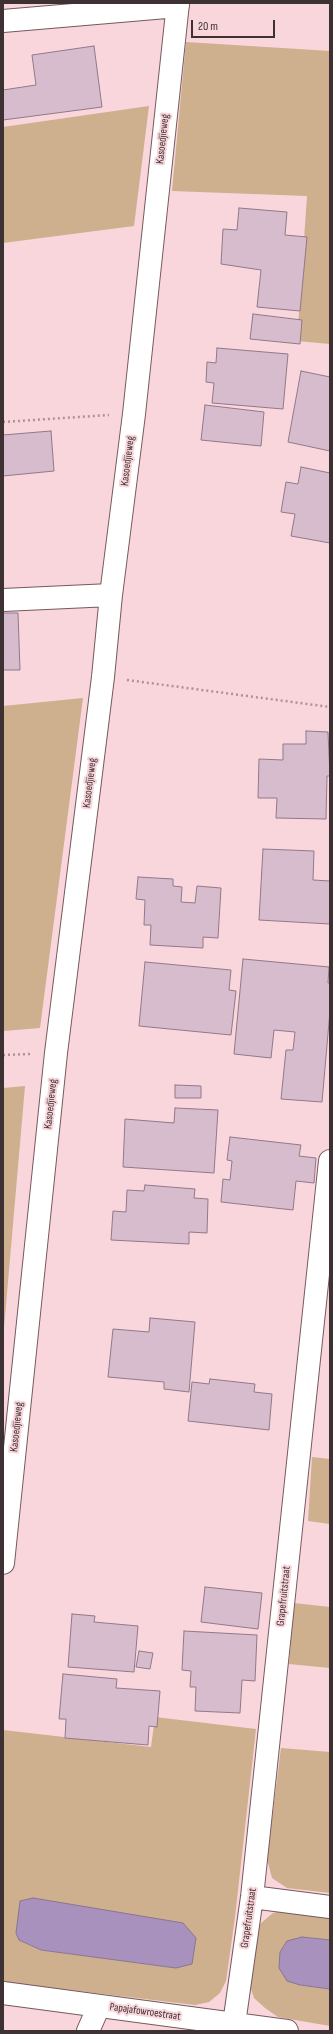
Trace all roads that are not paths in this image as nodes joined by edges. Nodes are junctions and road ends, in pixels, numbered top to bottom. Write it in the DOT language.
graph roads {
  1 [pos="178,5"];
  2 [pos="3,21"];
  3 [pos="110,595"];
  4 [pos="3,600"];
  5 [pos="330,1161"];
  6 [pos="3,1563"];
  7 [pos="252,1897"];
  8 [pos="330,1907"];
  9 [pos="3,1993"];
  10 [pos="98,2006"];
  11 [pos="234,2028"];
  12 [pos="88,2031"];
  13 [pos="287,2031"];
  1 -- 2 [label="street"];
  1 -- 3 [label="street, Kasoedjieweg"];
  3 -- 4 [label="street"];
  3 -- 6 [label="street, Kasoedjieweg"];
  5 -- 7 [label="street, Grapefruitstraat"];
  7 -- 8 [label="street"];
  7 -- 11 [label="street, Grapefruitstraat"];
  9 -- 10 [label="street, Papajafowroestraat"];
  10 -- 11 [label="street, Papajafowroestraat"];
  10 -- 12 [label="street"];
  11 -- 13 [label="street, Papajafowroestraat"];
}
